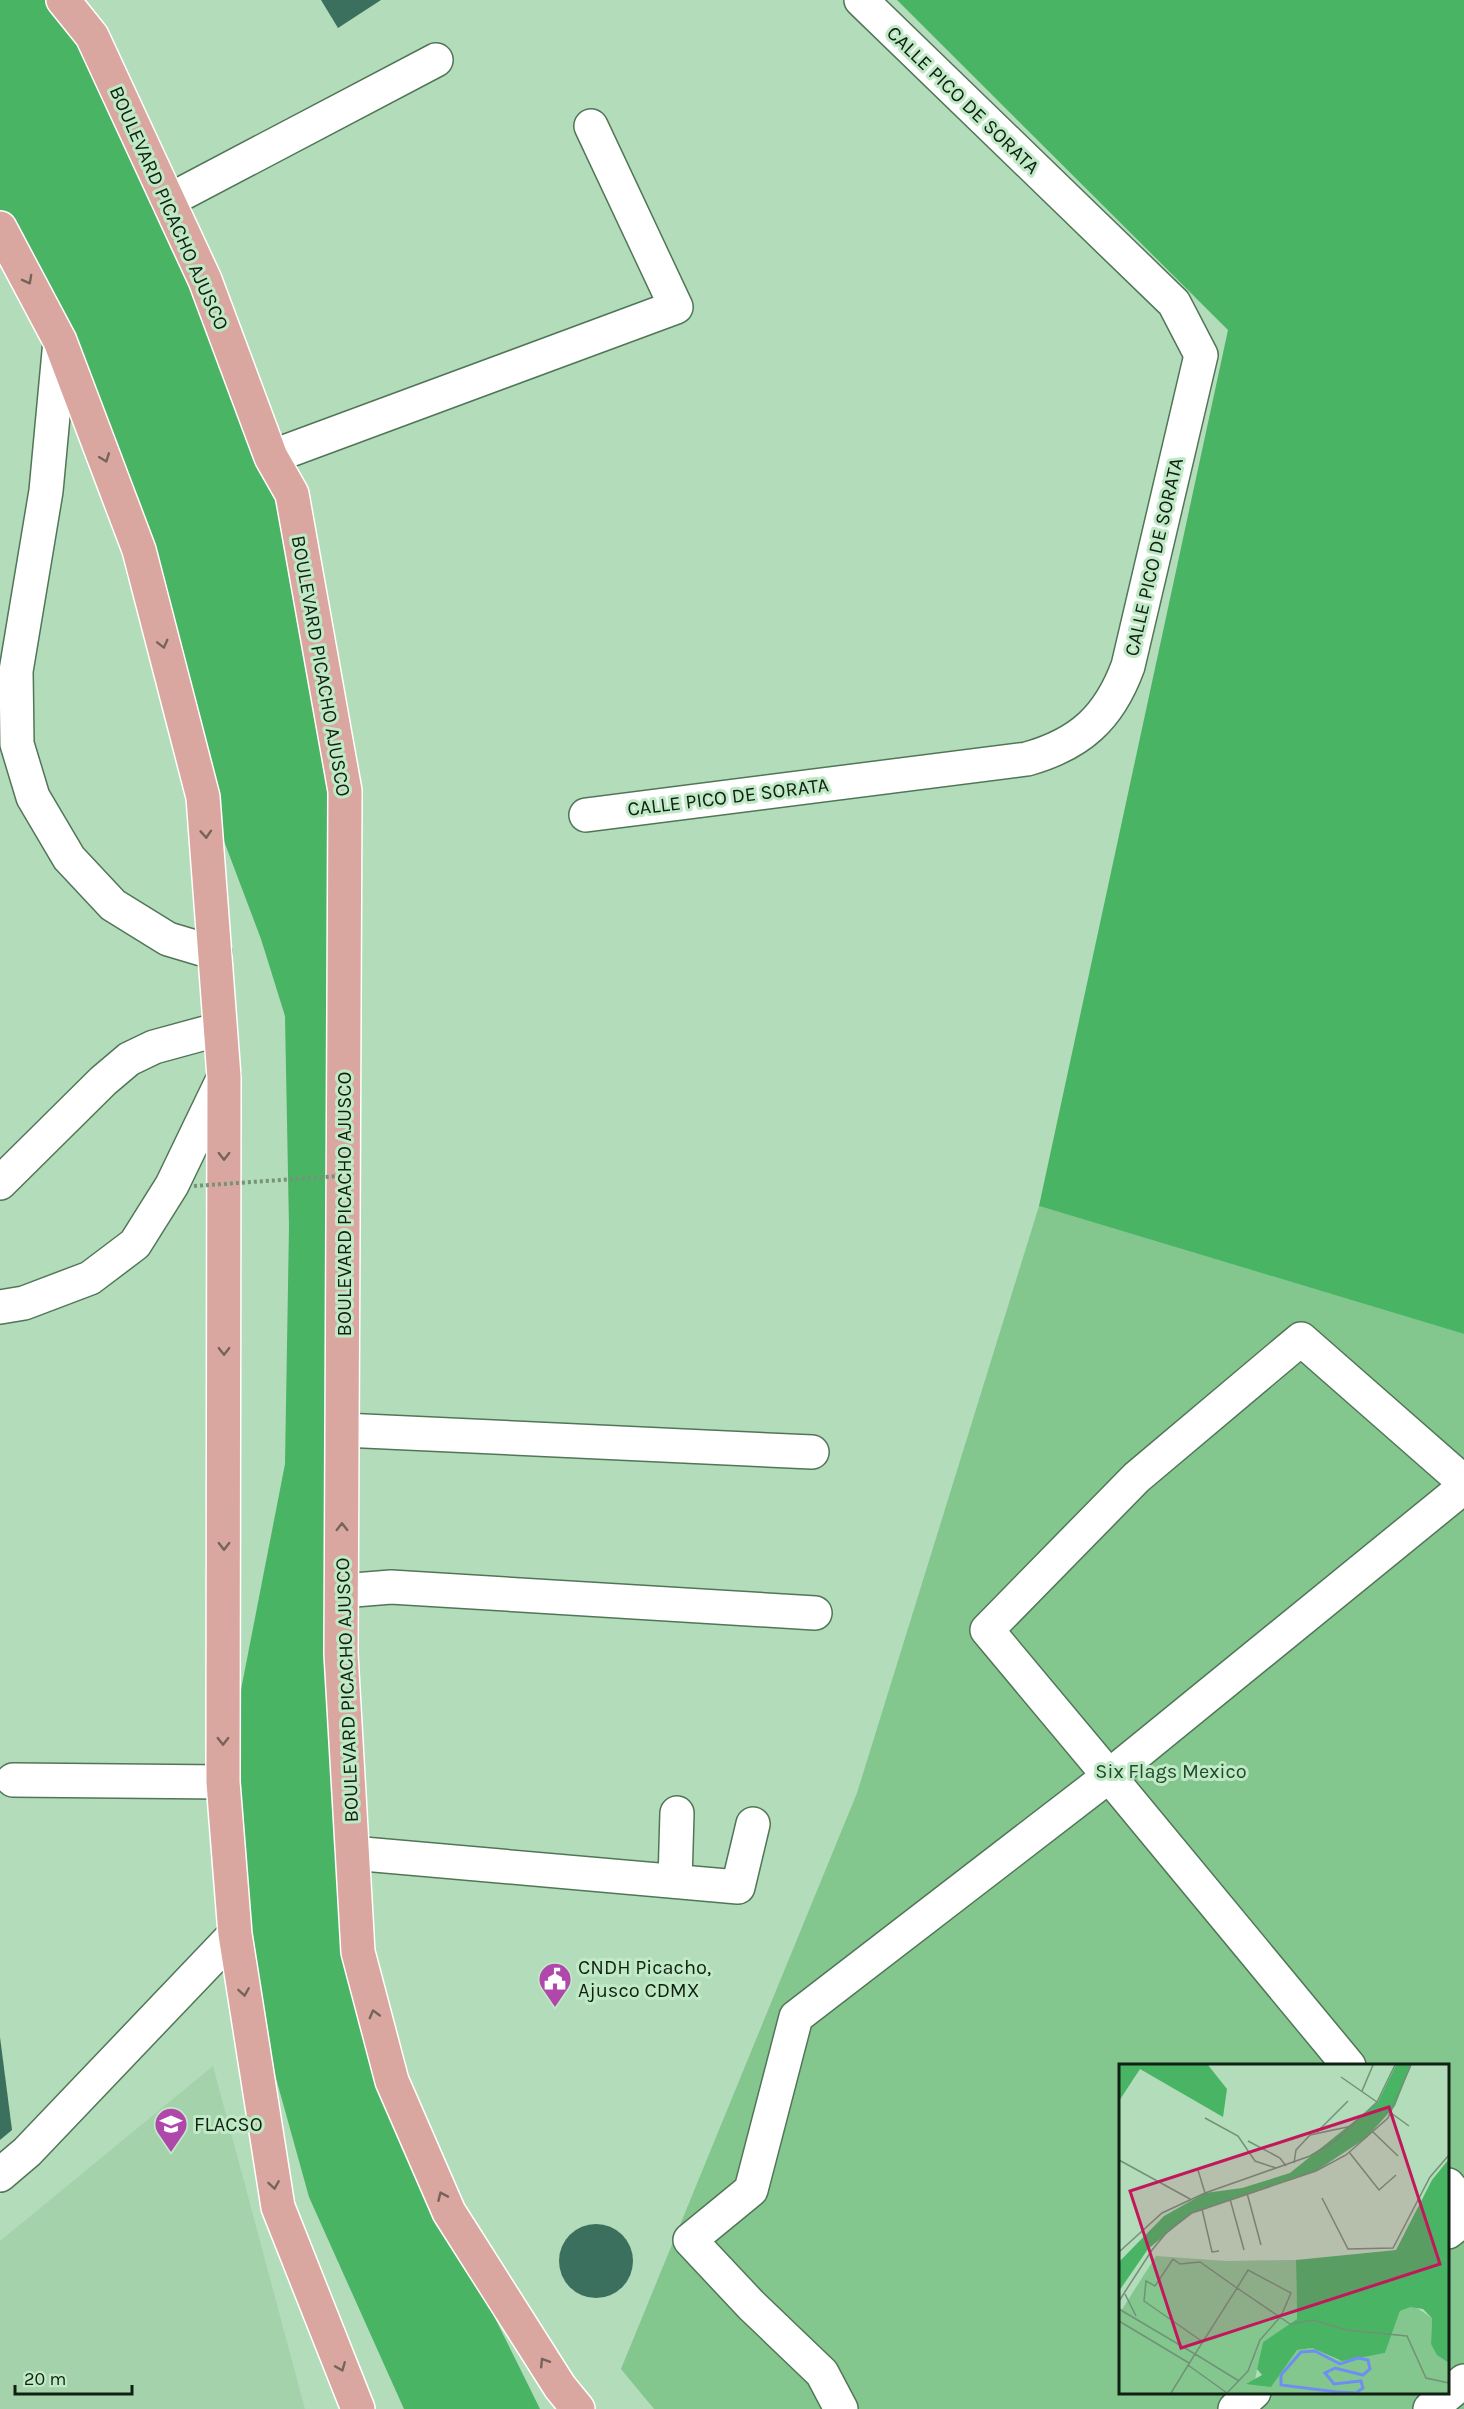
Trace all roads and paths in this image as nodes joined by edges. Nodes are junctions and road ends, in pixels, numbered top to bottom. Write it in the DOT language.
graph roads {
  1 [pos="63,0"];
  2 [pos="861,0"];
  3 [pos="436,60"];
  4 [pos="591,126"];
  5 [pos="168,201"];
  6 [pos="0,228"];
  7 [pos="60,341"];
  8 [pos="271,457"];
  9 [pos="0,639"];
  10 [pos="16,671"];
  11 [pos="586,815"];
  12 [pos="215,953"];
  13 [pos="220,1029"];
  14 [pos="224,1077"];
  15 [pos="353,1176"];
  16 [pos="0,1184"];
  17 [pos="194,1186"];
  18 [pos="0,1307"];
  19 [pos="343,1430"];
  20 [pos="813,1452"];
  21 [pos="1464,1482"];
  22 [pos="1464,1487"];
  23 [pos="342,1591"];
  24 [pos="815,1613"];
  25 [pos="1109,1776"];
  26 [pos="13,1780"];
  27 [pos="223,1782"];
  28 [pos="677,1813"];
  29 [pos="753,1824"];
  30 [pos="352,1852"];
  31 [pos="675,1881"];
  32 [pos="235,1934"];
  33 [pos="1347,2064"];
  34 [pos="0,2175"];
  35 [pos="1449,2186"];
  36 [pos="1464,2205"];
  37 [pos="1464,2218"];
  38 [pos="1449,2231"];
  39 [pos="1464,2381"];
  40 [pos="1449,2393"];
  41 [pos="1252,2394"];
  42 [pos="1448,2394"];
  43 [pos="358,2409"];
  44 [pos="579,2409"];
  45 [pos="841,2409"];
  46 [pos="1235,2409"];
  47 [pos="1430,2409"];
  1 -- 5 [label="main road, BOULEVARD PICACHO AJUSCO"];
  2 -- 11 [label="street, CALLE PICO DE SORATA"];
  3 -- 5 [label="street"];
  4 -- 8 [label="street"];
  5 -- 8 [label="main road, BOULEVARD PICACHO AJUSCO"];
  6 -- 7 [label="main road, one-way"];
  7 -- 10 [label="street"];
  7 -- 12 [label="main road, one-way"];
  8 -- 19 [label="main road, BOULEVARD PICACHO AJUSCO"];
  9 -- 10 [label="street"];
  10 -- 12 [label="street"];
  12 -- 13 [label="main road"];
  13 -- 14 [label="main road"];
  13 -- 16 [label="street"];
  14 -- 18 [label="street"];
  14 -- 27 [label="main road, one-way"];
  15 -- 17 [label="path, bridge"];
  19 -- 20 [label="street"];
  23 -- 19 [label="main road, BOULEVARD PICACHO AJUSCO, one-way"];
  21 -- 25 [label="street"];
  22 -- 25 [label="street"];
  23 -- 24 [label="street"];
  23 -- 30 [label="main road, BOULEVARD PICACHO AJUSCO"];
  25 -- 33 [label="street"];
  25 -- 45 [label="street"];
  26 -- 27 [label="street"];
  27 -- 32 [label="main road"];
  28 -- 31 [label="street"];
  29 -- 31 [label="street"];
  30 -- 31 [label="street"];
  44 -- 30 [label="main road, BOULEVARD PICACHO AJUSCO, one-way"];
  32 -- 34 [label="street"];
  32 -- 43 [label="main road, one-way"];
  35 -- 36 [label="street"];
  37 -- 38 [label="street"];
  39 -- 40 [label="street"];
  41 -- 46 [label="street"];
  42 -- 47 [label="street"];
}
